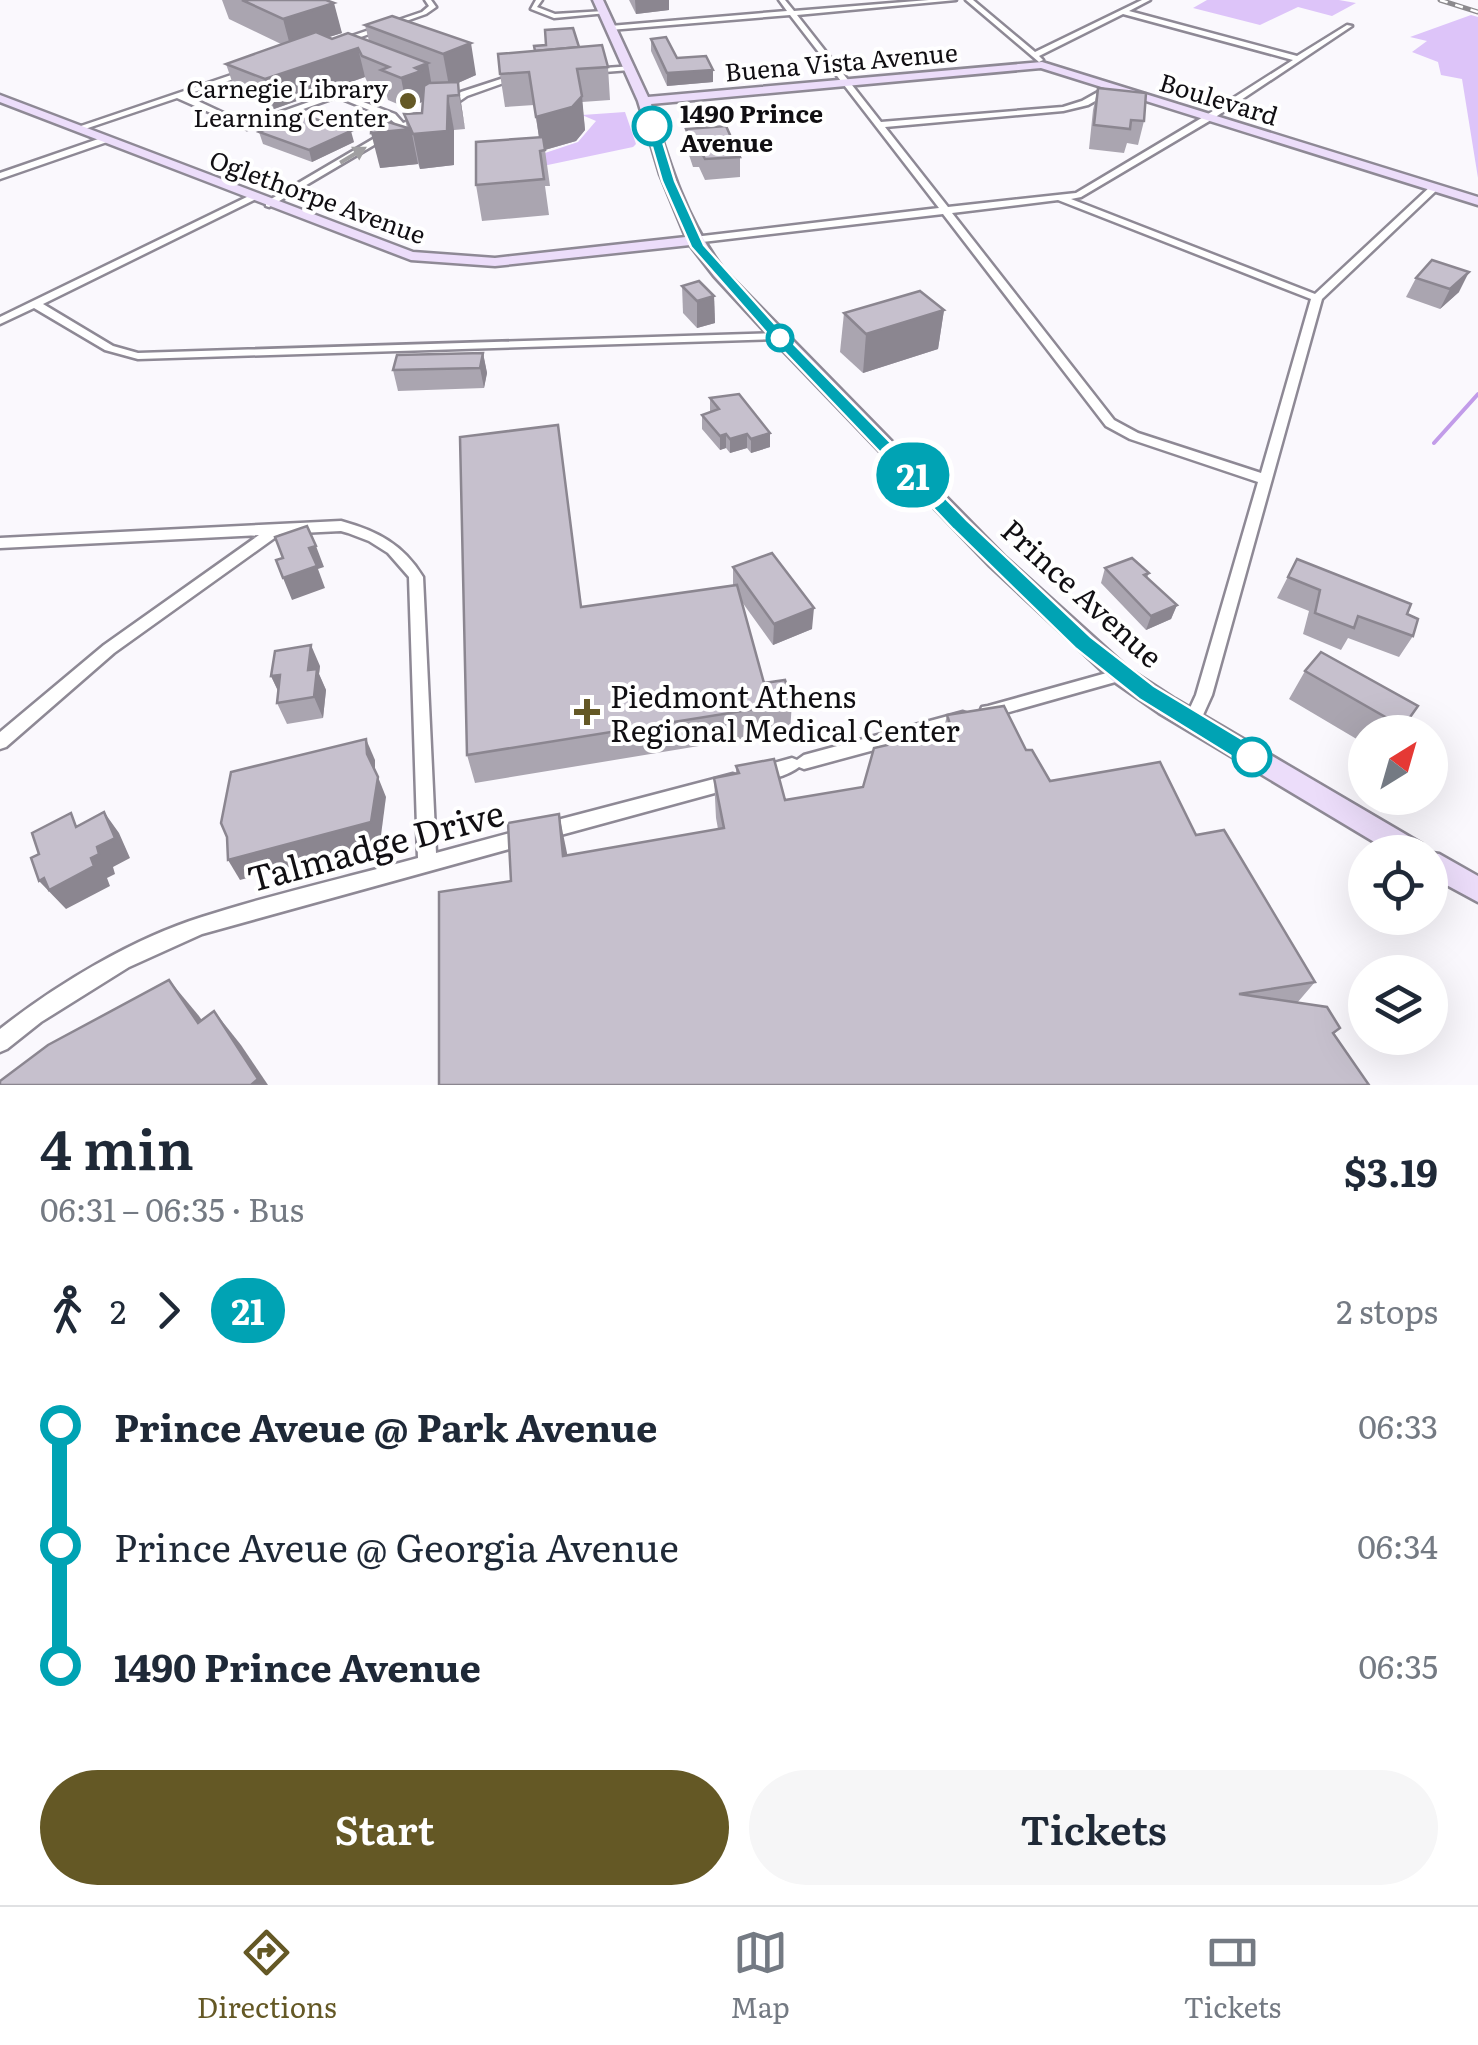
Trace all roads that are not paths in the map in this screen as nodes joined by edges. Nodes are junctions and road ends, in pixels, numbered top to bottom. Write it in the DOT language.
graph roads {
  1 [pos="428,0"];
  2 [pos="539,0"];
  3 [pos="598,0"];
  4 [pos="782,0"];
  5 [pos="953,0"];
  6 [pos="968,0"];
  7 [pos="1147,0"];
  8 [pos="1116,2"];
  9 [pos="1125,11"];
  10 [pos="792,12"];
  11 [pos="604,13"];
  12 [pos="1349,26"];
  13 [pos="346,28"];
  14 [pos="610,28"];
  15 [pos="361,34"];
  16 [pos="344,51"];
  17 [pos="1300,59"];
  18 [pos="1038,60"];
  19 [pos="260,67"];
  20 [pos="630,68"];
  21 [pos="583,72"];
  22 [pos="529,76"];
  23 [pos="846,83"];
  24 [pos="1110,89"];
  25 [pos="178,95"];
  26 [pos="0,98"];
  27 [pos="644,101"];
  28 [pos="440,110"];
  29 [pos="427,116"];
  30 [pos="1208,118"];
  31 [pos="878,125"];
  32 [pos="402,126"];
  33 [pos="76,129"];
  34 [pos="104,140"];
  35 [pos="0,176"];
  36 [pos="1434,188"];
  37 [pos="253,197"];
  38 [pos="1060,198"];
  39 [pos="1478,201"];
  40 [pos="269,204"];
  41 [pos="946,210"];
  42 [pos="694,240"];
  43 [pos="1317,298"];
  44 [pos="34,304"];
  45 [pos="0,321"];
  46 [pos="778,336"];
  47 [pos="1264,478"];
  48 [pos="279,528"];
  49 [pos="0,544"];
  50 [pos="1121,674"];
  51 [pos="1192,721"];
  52 [pos="0,742"];
  53 [pos="1384,835"];
  54 [pos="427,863"];
  55 [pos="1448,872"];
  56 [pos="1478,890"];
  57 [pos="0,1042"];
  1 -- 15 [label="street"];
  2 -- 11 [label="street"];
  3 -- 11 [label="main road, Prince Avenue"];
  4 -- 10 [label="street"];
  5 -- 10 [label="street"];
  6 -- 18 [label="street, Boulevard"];
  7 -- 9 [label="street, Buena Vista Avenue"];
  8 -- 9 [label="street"];
  9 -- 17 [label="street"];
  9 -- 18 [label="street, Buena Vista Avenue"];
  10 -- 14 [label="street"];
  10 -- 23 [label="street"];
  11 -- 14 [label="main road, Prince Avenue"];
  12 -- 17 [label="street"];
  13 -- 15 [label="street"];
  14 -- 20 [label="main road, Prince Avenue"];
  15 -- 16 [label="street"];
  17 -- 30 [label="street"];
  18 -- 23 [label="main road, Buena Vista Avenue"];
  18 -- 24 [label="main road, Boulevard"];
  19 -- 25 [label="street"];
  20 -- 21 [label="street"];
  20 -- 27 [label="main road, Prince Avenue"];
  22 -- 28 [label="street"];
  23 -- 27 [label="main road, Buena Vista Avenue"];
  23 -- 31 [label="street"];
  24 -- 30 [label="main road, Boulevard"];
  24 -- 31 [label="street"];
  25 -- 32 [label="street"];
  25 -- 33 [label="street"];
  26 -- 33 [label="main road, Oglethorpe Avenue"];
  27 -- 42 [label="main road, Prince Avenue"];
  29 -- 32 [label="street"];
  30 -- 36 [label="main road, Boulevard"];
  30 -- 38 [label="street"];
  31 -- 41 [label="street"];
  40 -- 32 [label="street, one-way"];
  33 -- 34 [label="main road, Oglethorpe Avenue"];
  34 -- 35 [label="street"];
  34 -- 37 [label="main road, Oglethorpe Avenue"];
  36 -- 39 [label="main road, Boulevard"];
  36 -- 43 [label="street"];
  37 -- 40 [label="main road, Oglethorpe Avenue"];
  37 -- 44 [label="street"];
  38 -- 41 [label="street"];
  38 -- 43 [label="street"];
  40 -- 42 [label="main road, Oglethorpe Avenue"];
  41 -- 42 [label="street"];
  41 -- 47 [label="street"];
  42 -- 46 [label="main road, Prince Avenue"];
  43 -- 47 [label="street"];
  44 -- 45 [label="street"];
  44 -- 46 [label="street"];
  46 -- 50 [label="main road, Prince Avenue"];
  47 -- 51 [label="street"];
  48 -- 49 [label="street"];
  48 -- 52 [label="street"];
  48 -- 54 [label="street"];
  50 -- 51 [label="main road, Prince Avenue"];
  50 -- 54 [label="street, Talmadge Drive"];
  51 -- 53 [label="main road, Prince Avenue"];
  54 -- 57 [label="street, Talmadge Drive"];
  55 -- 56 [label="main road"];
}
